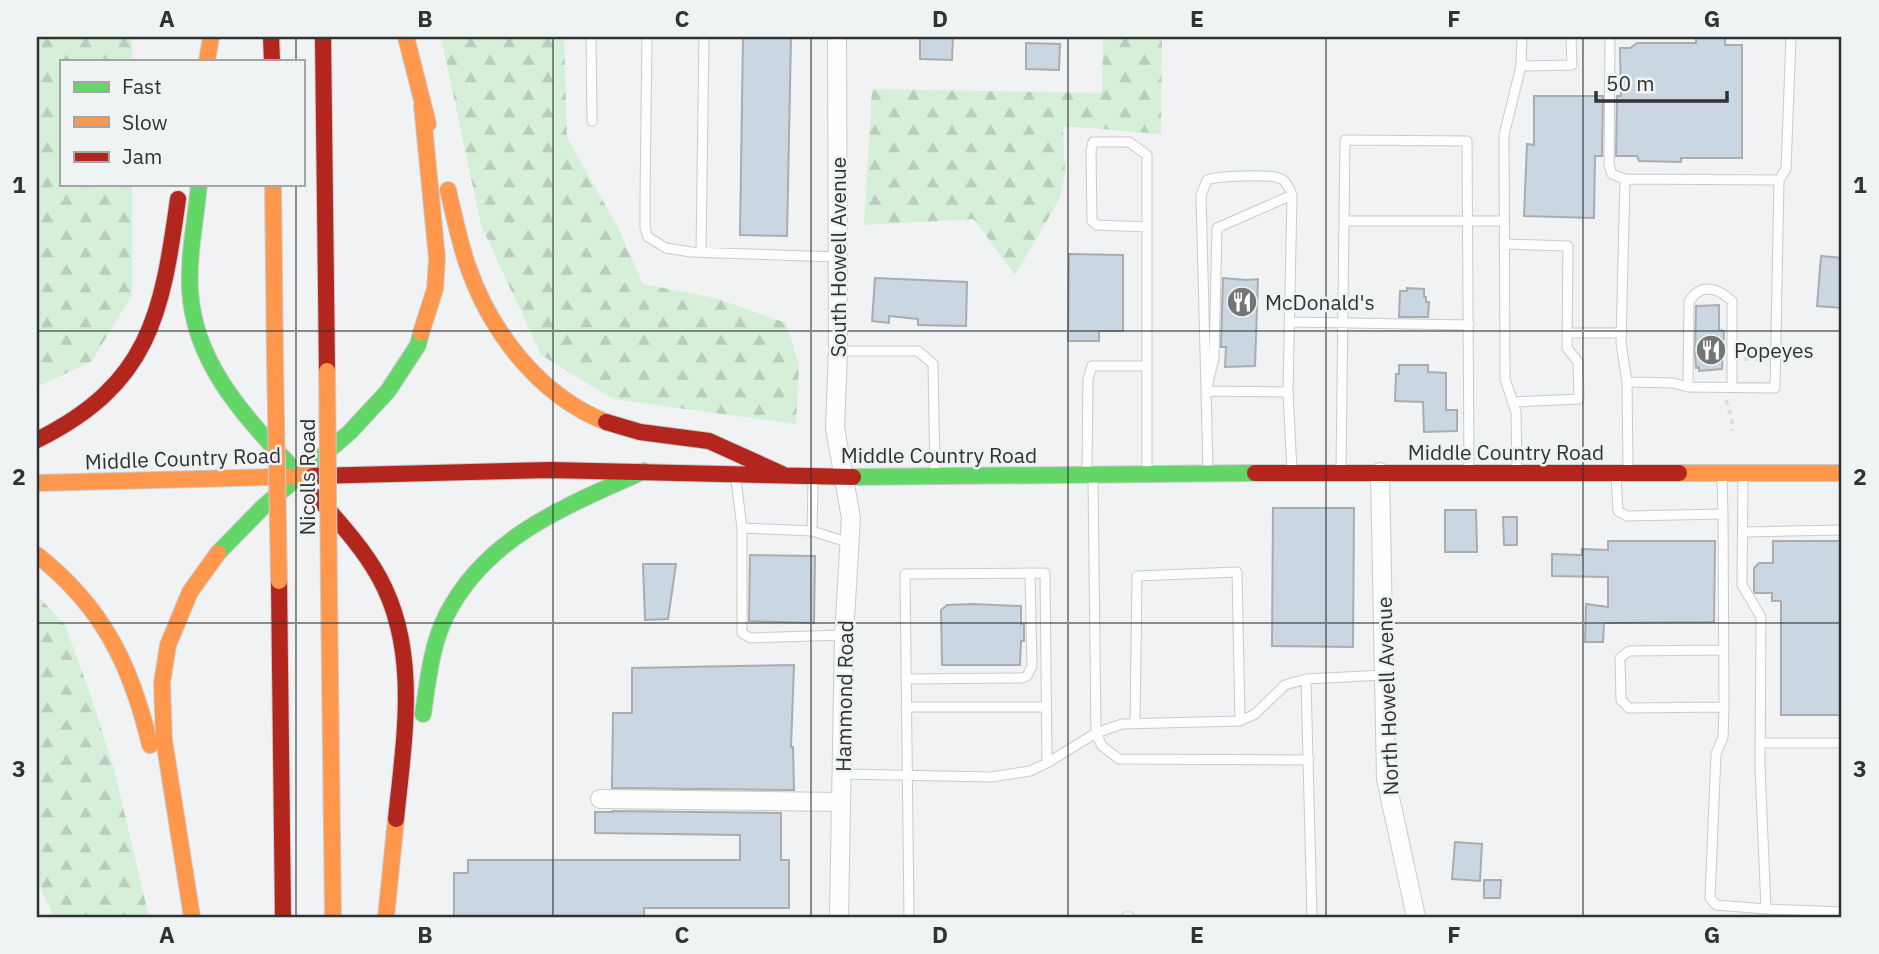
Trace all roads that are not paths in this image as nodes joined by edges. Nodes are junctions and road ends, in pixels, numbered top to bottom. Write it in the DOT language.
graph roads {
  1 [pos="211,37"];
  2 [pos="271,37"];
  3 [pos="323,37"];
  4 [pos="407,37"];
  5 [pos="592,37"];
  6 [pos="647,37"];
  7 [pos="704,37"];
  8 [pos="837,37"];
  9 [pos="1522,37"];
  10 [pos="1572,37"];
  11 [pos="1611,37"];
  12 [pos="1791,37"];
  13 [pos="207,60"];
  14 [pos="272,60"];
  15 [pos="1521,66"];
  16 [pos="422,105"];
  17 [pos="592,121"];
  18 [pos="1625,179"];
  19 [pos="1779,180"];
  20 [pos="180,186"];
  21 [pos="199,186"];
  22 [pos="273,186"];
  23 [pos="1292,195"];
  24 [pos="1344,221"];
  25 [pos="1504,221"];
  26 [pos="1469,222"];
  27 [pos="1147,227"];
  28 [pos="1504,244"];
  29 [pos="701,252"];
  30 [pos="838,257"];
  31 [pos="1289,322"];
  32 [pos="1343,323"];
  33 [pos="1469,325"];
  34 [pos="1567,333"];
  35 [pos="1622,333"];
  36 [pos="838,351"];
  37 [pos="1147,366"];
  38 [pos="1627,382"];
  39 [pos="1688,387"];
  40 [pos="1732,387"];
  41 [pos="1206,391"];
  42 [pos="1288,392"];
  43 [pos="1512,402"];
  44 [pos="37,440"];
  45 [pos="643,471"];
  46 [pos="1341,472"];
  47 [pos="1380,472"];
  48 [pos="736,473"];
  49 [pos="1292,473"];
  50 [pos="1722,473"];
  51 [pos="1743,473"];
  52 [pos="1842,473"];
  53 [pos="782,474"];
  54 [pos="1147,474"];
  55 [pos="1208,474"];
  56 [pos="1469,474"];
  57 [pos="1517,474"];
  58 [pos="1622,474"];
  59 [pos="813,475"];
  60 [pos="1090,475"];
  61 [pos="300,476"];
  62 [pos="842,477"];
  63 [pos="935,478"];
  64 [pos="37,483"];
  65 [pos="1723,514"];
  66 [pos="742,528"];
  67 [pos="1842,530"];
  68 [pos="812,531"];
  69 [pos="1744,532"];
  70 [pos="850,543"];
  71 [pos="37,555"];
  72 [pos="1030,573"];
  73 [pos="844,635"];
  74 [pos="1724,650"];
  75 [pos="1384,675"];
  76 [pos="906,679"];
  77 [pos="1306,679"];
  78 [pos="906,707"];
  79 [pos="1046,707"];
  80 [pos="1724,707"];
  81 [pos="1240,721"];
  82 [pos="1135,723"];
  83 [pos="1096,733"];
  84 [pos="1760,743"];
  85 [pos="1842,743"];
  86 [pos="1309,760"];
  87 [pos="1047,764"];
  88 [pos="842,774"];
  89 [pos="906,775"];
  90 [pos="600,799"];
  91 [pos="841,802"];
  92 [pos="395,824"];
  93 [pos="183,860"];
  94 [pos="1766,909"];
  95 [pos="1842,912"];
  96 [pos="192,917"];
  97 [pos="283,917"];
  98 [pos="333,917"];
  99 [pos="386,917"];
  100 [pos="839,917"];
  101 [pos="909,917"];
  102 [pos="1312,917"];
  103 [pos="1416,917"];
  1 -- 13 [label="main road"];
  2 -- 14 [label="main road"];
  3 -- 98 [label="main road, Nicolls Road, bridge"];
  4 -- 16 [label="main road"];
  5 -- 17 [label="lane"];
  6 -- 29 [label="lane"];
  7 -- 29 [label="lane"];
  8 -- 30 [label="street, South Howell Avenue"];
  9 -- 15 [label="lane"];
  10 -- 15 [label="lane"];
  11 -- 18 [label="lane"];
  12 -- 19 [label="lane"];
  15 -- 25 [label="lane"];
  16 -- 53 [label="main road"];
  16 -- 61 [label="main road"];
  18 -- 19 [label="lane"];
  18 -- 35 [label="lane"];
  19 -- 40 [label="lane"];
  20 -- 44 [label="main road"];
  21 -- 61 [label="main road"];
  22 -- 97 [label="main road, Nicolls Road, bridge"];
  23 -- 31 [label="lane"];
  23 -- 41 [label="lane"];
  23 -- 41 [label="lane"];
  24 -- 26 [label="lane"];
  24 -- 26 [label="lane"];
  24 -- 32 [label="lane"];
  25 -- 26 [label="lane"];
  25 -- 28 [label="lane"];
  26 -- 33 [label="lane"];
  27 -- 27 [label="lane"];
  27 -- 37 [label="lane"];
  28 -- 34 [label="lane"];
  28 -- 43 [label="lane"];
  29 -- 30 [label="lane"];
  30 -- 36 [label="street, South Howell Avenue"];
  31 -- 32 [label="lane"];
  31 -- 42 [label="lane"];
  32 -- 33 [label="lane"];
  32 -- 46 [label="lane"];
  33 -- 56 [label="lane"];
  34 -- 35 [label="lane"];
  34 -- 43 [label="lane"];
  35 -- 38 [label="lane"];
  36 -- 62 [label="street, South Howell Avenue"];
  36 -- 63 [label="lane"];
  37 -- 54 [label="lane"];
  37 -- 60 [label="lane"];
  38 -- 39 [label="lane"];
  38 -- 58 [label="lane"];
  39 -- 40 [label="lane"];
  39 -- 40 [label="lane"];
  41 -- 42 [label="lane"];
  41 -- 55 [label="lane"];
  42 -- 49 [label="lane"];
  43 -- 57 [label="lane"];
  45 -- 48 [label="main road, Middle Country Road"];
  45 -- 61 [label="main road, Middle Country Road"];
  45 -- 92 [label="main road"];
  46 -- 47 [label="main road, Middle Country Road"];
  46 -- 49 [label="main road, Middle Country Road"];
  47 -- 56 [label="main road, Middle Country Road"];
  47 -- 75 [label="street, North Howell Avenue"];
  48 -- 53 [label="main road, Middle Country Road"];
  48 -- 66 [label="lane"];
  49 -- 55 [label="main road, Middle Country Road"];
  50 -- 51 [label="main road, Middle Country Road"];
  50 -- 58 [label="main road, Middle Country Road"];
  50 -- 65 [label="lane"];
  51 -- 52 [label="main road, Middle Country Road"];
  51 -- 69 [label="lane"];
  53 -- 59 [label="main road, Middle Country Road"];
  54 -- 55 [label="main road, Middle Country Road"];
  54 -- 60 [label="main road, Middle Country Road"];
  56 -- 57 [label="main road, Middle Country Road"];
  57 -- 58 [label="main road, Middle Country Road"];
  58 -- 65 [label="lane"];
  59 -- 62 [label="main road, Middle Country Road"];
  59 -- 68 [label="lane"];
  60 -- 63 [label="main road, Middle Country Road"];
  60 -- 83 [label="lane"];
  61 -- 64 [label="main road, Middle Country Road"];
  61 -- 92 [label="main road"];
  61 -- 93 [label="main road"];
  62 -- 63 [label="main road, Middle Country Road"];
  62 -- 70 [label="street, Hammond Road"];
  65 -- 74 [label="lane"];
  66 -- 68 [label="lane"];
  66 -- 73 [label="lane"];
  67 -- 69 [label="lane"];
  68 -- 70 [label="lane"];
  69 -- 84 [label="lane"];
  70 -- 73 [label="street, Hammond Road"];
  71 -- 93 [label="main road"];
  72 -- 76 [label="lane"];
  72 -- 76 [label="lane"];
  72 -- 79 [label="lane"];
  73 -- 88 [label="street, Hammond Road"];
  74 -- 80 [label="lane"];
  74 -- 80 [label="lane"];
  75 -- 77 [label="lane"];
  75 -- 103 [label="street, North Howell Avenue"];
  76 -- 78 [label="lane"];
  77 -- 81 [label="lane"];
  77 -- 86 [label="lane"];
  78 -- 79 [label="lane"];
  78 -- 89 [label="lane"];
  79 -- 87 [label="lane"];
  80 -- 94 [label="lane"];
  81 -- 82 [label="lane"];
  81 -- 82 [label="lane"];
  82 -- 83 [label="lane"];
  83 -- 86 [label="lane"];
  83 -- 87 [label="lane"];
  84 -- 85 [label="lane"];
  84 -- 94 [label="lane"];
  86 -- 102 [label="lane"];
  87 -- 89 [label="lane"];
  88 -- 89 [label="lane"];
  88 -- 91 [label="street, Hammond Road"];
  89 -- 101 [label="lane"];
  90 -- 91 [label="street"];
  91 -- 100 [label="street, Hammond Road"];
  92 -- 99 [label="main road"];
  93 -- 96 [label="main road"];
  94 -- 95 [label="lane"];
}
